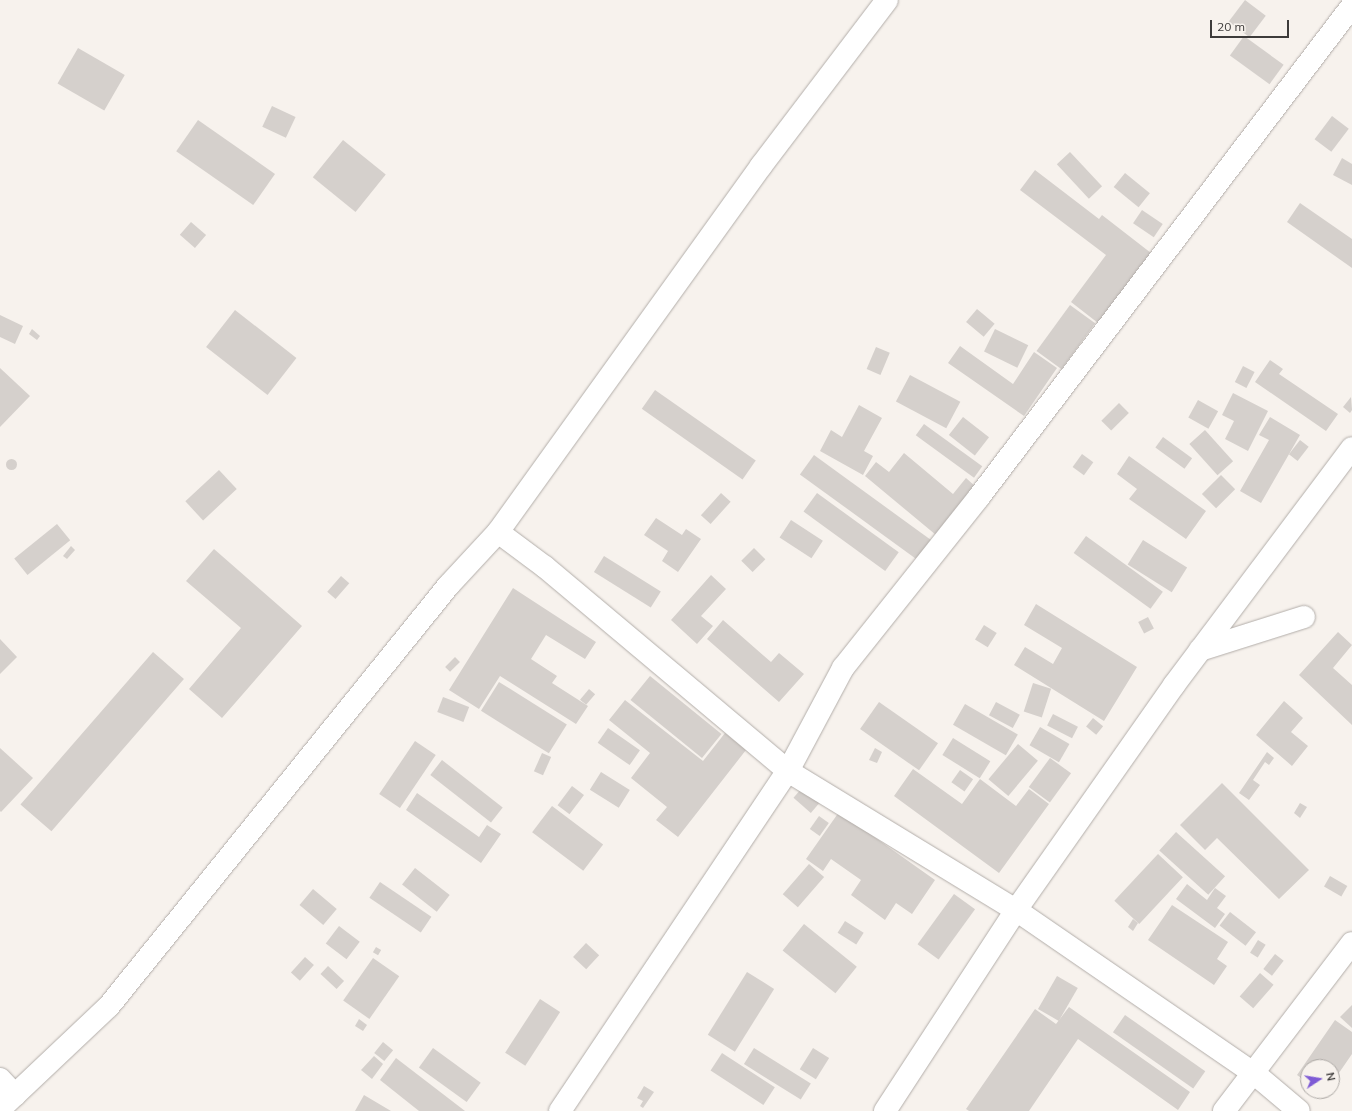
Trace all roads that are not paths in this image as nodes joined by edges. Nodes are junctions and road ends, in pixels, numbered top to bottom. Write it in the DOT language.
graph roads {
  1 [pos="887,0"];
  2 [pos="1352,6"];
  3 [pos="1352,448"];
  4 [pos="498,532"];
  5 [pos="1304,617"];
  6 [pos="1200,650"];
  7 [pos="788,772"];
  8 [pos="1016,910"];
  9 [pos="1352,943"];
  10 [pos="1255,1074"];
  11 [pos="0,1078"];
  12 [pos="8,1102"];
  13 [pos="560,1111"];
  14 [pos="885,1111"];
  15 [pos="1224,1111"];
  16 [pos="1299,1111"];
  1 -- 4 [label="street"];
  2 -- 7 [label="street"];
  3 -- 6 [label="street"];
  4 -- 7 [label="street"];
  4 -- 12 [label="street"];
  5 -- 6 [label="street"];
  6 -- 8 [label="street"];
  7 -- 8 [label="street"];
  7 -- 13 [label="street"];
  8 -- 10 [label="street"];
  8 -- 14 [label="street"];
  9 -- 10 [label="street"];
  10 -- 15 [label="street"];
  10 -- 16 [label="street"];
  11 -- 12 [label="street"];
}
